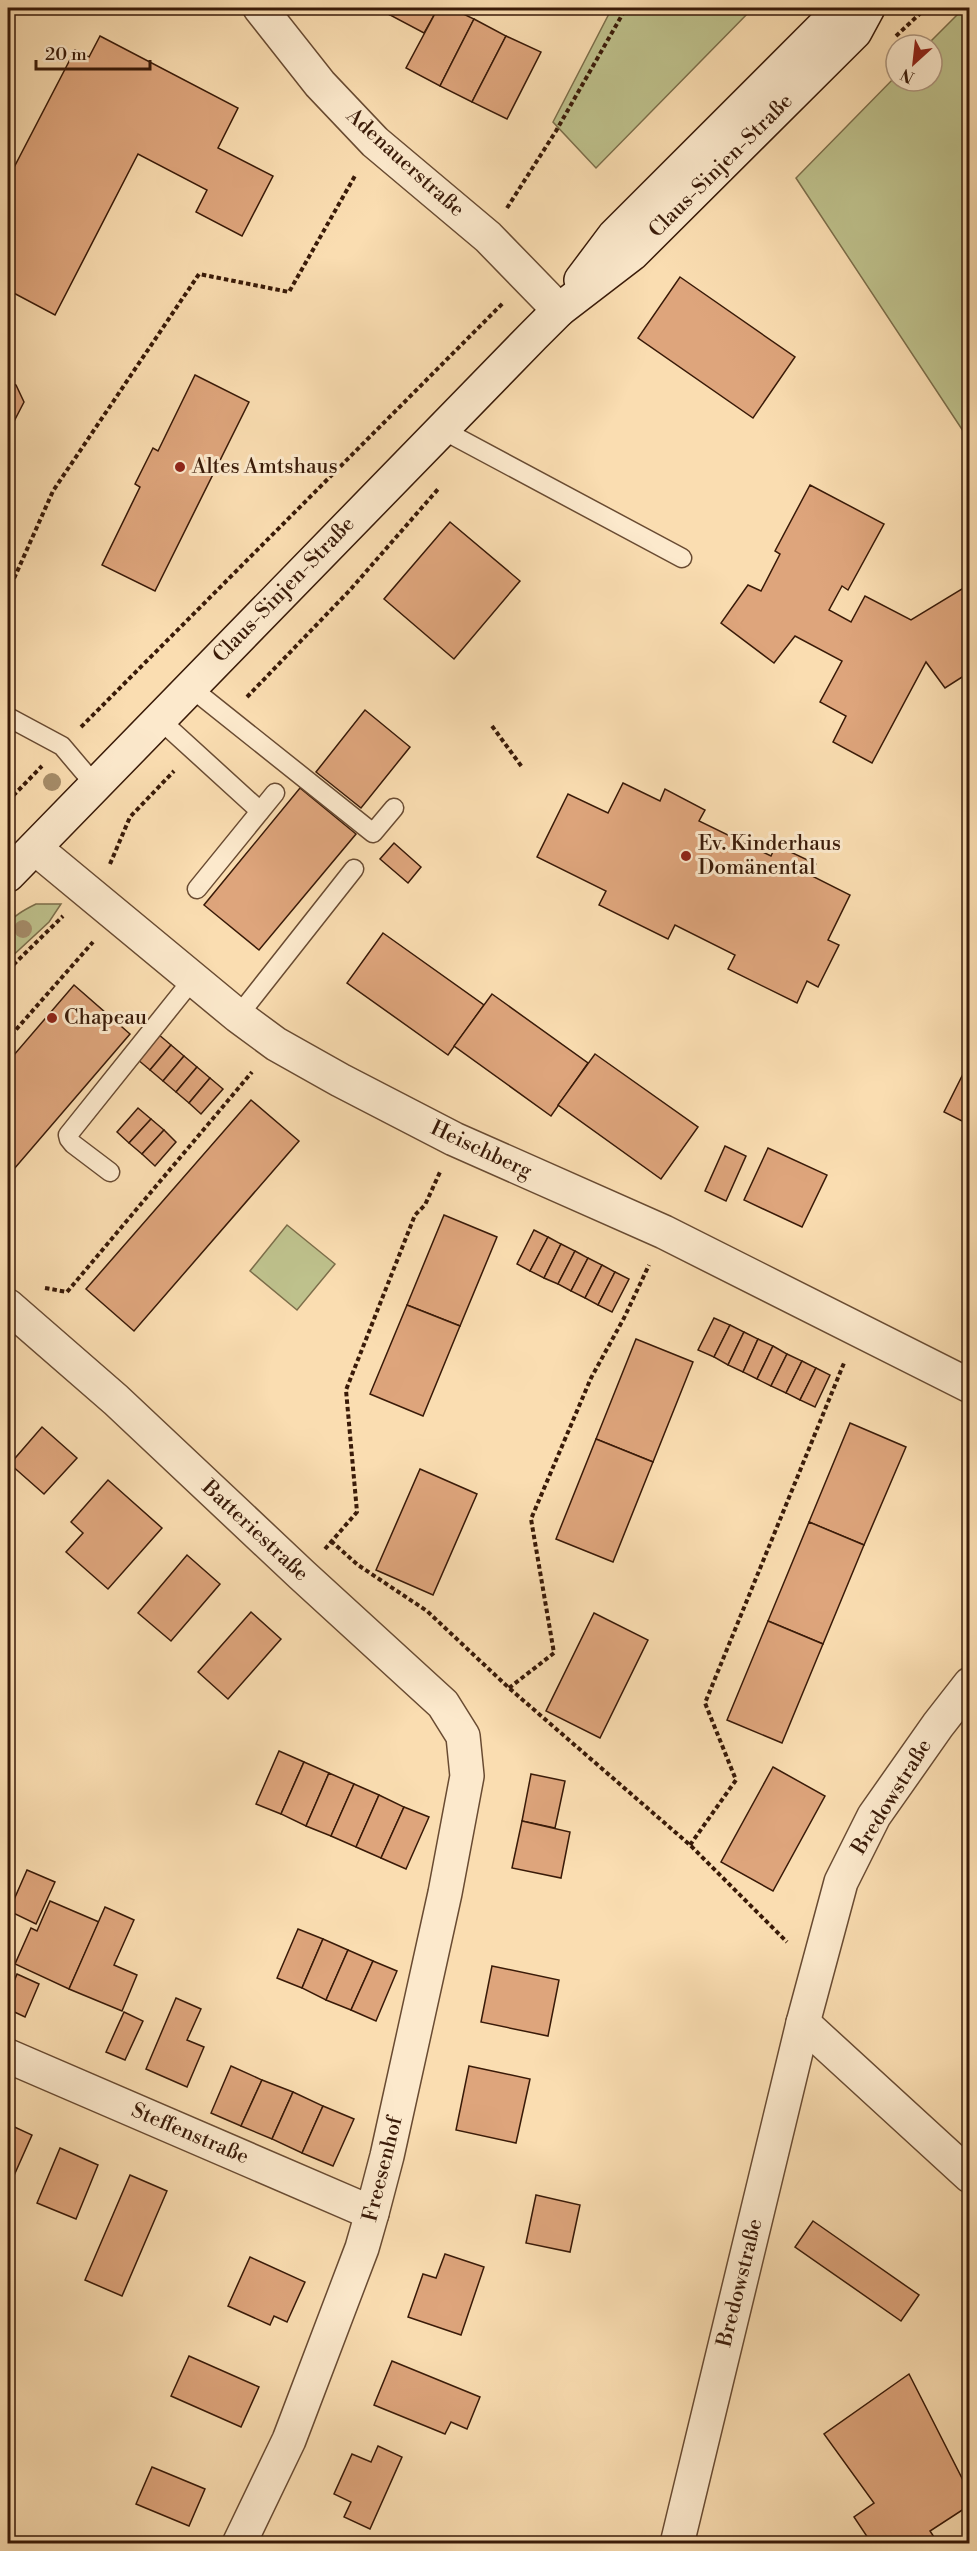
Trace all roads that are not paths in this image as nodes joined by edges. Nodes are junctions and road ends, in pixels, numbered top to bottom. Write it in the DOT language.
graph roads {
  1 [pos="260,8"];
  2 [pos="848,8"];
  3 [pos="868,8"];
  4 [pos="559,310"];
  5 [pos="441,429"];
  6 [pos="682,558"];
  7 [pos="190,687"];
  8 [pos="8,717"];
  9 [pos="159,719"];
  10 [pos="95,785"];
  11 [pos="275,793"];
  12 [pos="394,807"];
  13 [pos="260,811"];
  14 [pos="35,848"];
  15 [pos="354,869"];
  16 [pos="9,877"];
  17 [pos="197,889"];
  18 [pos="193,980"];
  19 [pos="238,1016"];
  20 [pos="110,1172"];
  21 [pos="8,1306"];
  22 [pos="969,1386"];
  23 [pos="969,1684"];
  24 [pos="467,1776"];
  25 [pos="803,2023"];
  26 [pos="8,2056"];
  27 [pos="969,2176"];
  28 [pos="372,2213"];
  29 [pos="679,2543"];
  30 [pos="239,2544"];
  1 -- 4 [label="street, Adenauerstraße"];
  2 -- 4 [label="street, Claus-Sinjen-Straße"];
  3 -- 4 [label="street, Claus-Sinjen-Straße"];
  4 -- 5 [label="street, Claus-Sinjen-Straße"];
  5 -- 6 [label="lane"];
  5 -- 7 [label="street, Claus-Sinjen-Straße"];
  7 -- 9 [label="street, Claus-Sinjen-Straße"];
  7 -- 12 [label="lane"];
  8 -- 10 [label="lane"];
  9 -- 10 [label="street, Claus-Sinjen-Straße"];
  9 -- 13 [label="lane"];
  10 -- 14 [label="street, Claus-Sinjen-Straße"];
  11 -- 13 [label="lane"];
  13 -- 17 [label="lane"];
  14 -- 16 [label="street, Claus-Sinjen-Straße"];
  14 -- 18 [label="street, Heischberg"];
  15 -- 19 [label="lane"];
  18 -- 19 [label="street, Heischberg"];
  18 -- 20 [label="lane"];
  19 -- 22 [label="street, Heischberg"];
  21 -- 24 [label="street, Batteriestraße"];
  23 -- 25 [label="street, Bredowstraße"];
  24 -- 28 [label="street, Freesenhof"];
  25 -- 27 [label="street"];
  25 -- 29 [label="street, Bredowstraße"];
  26 -- 28 [label="street, Steffenstraße"];
  28 -- 30 [label="street, Freesenhof"];
}
